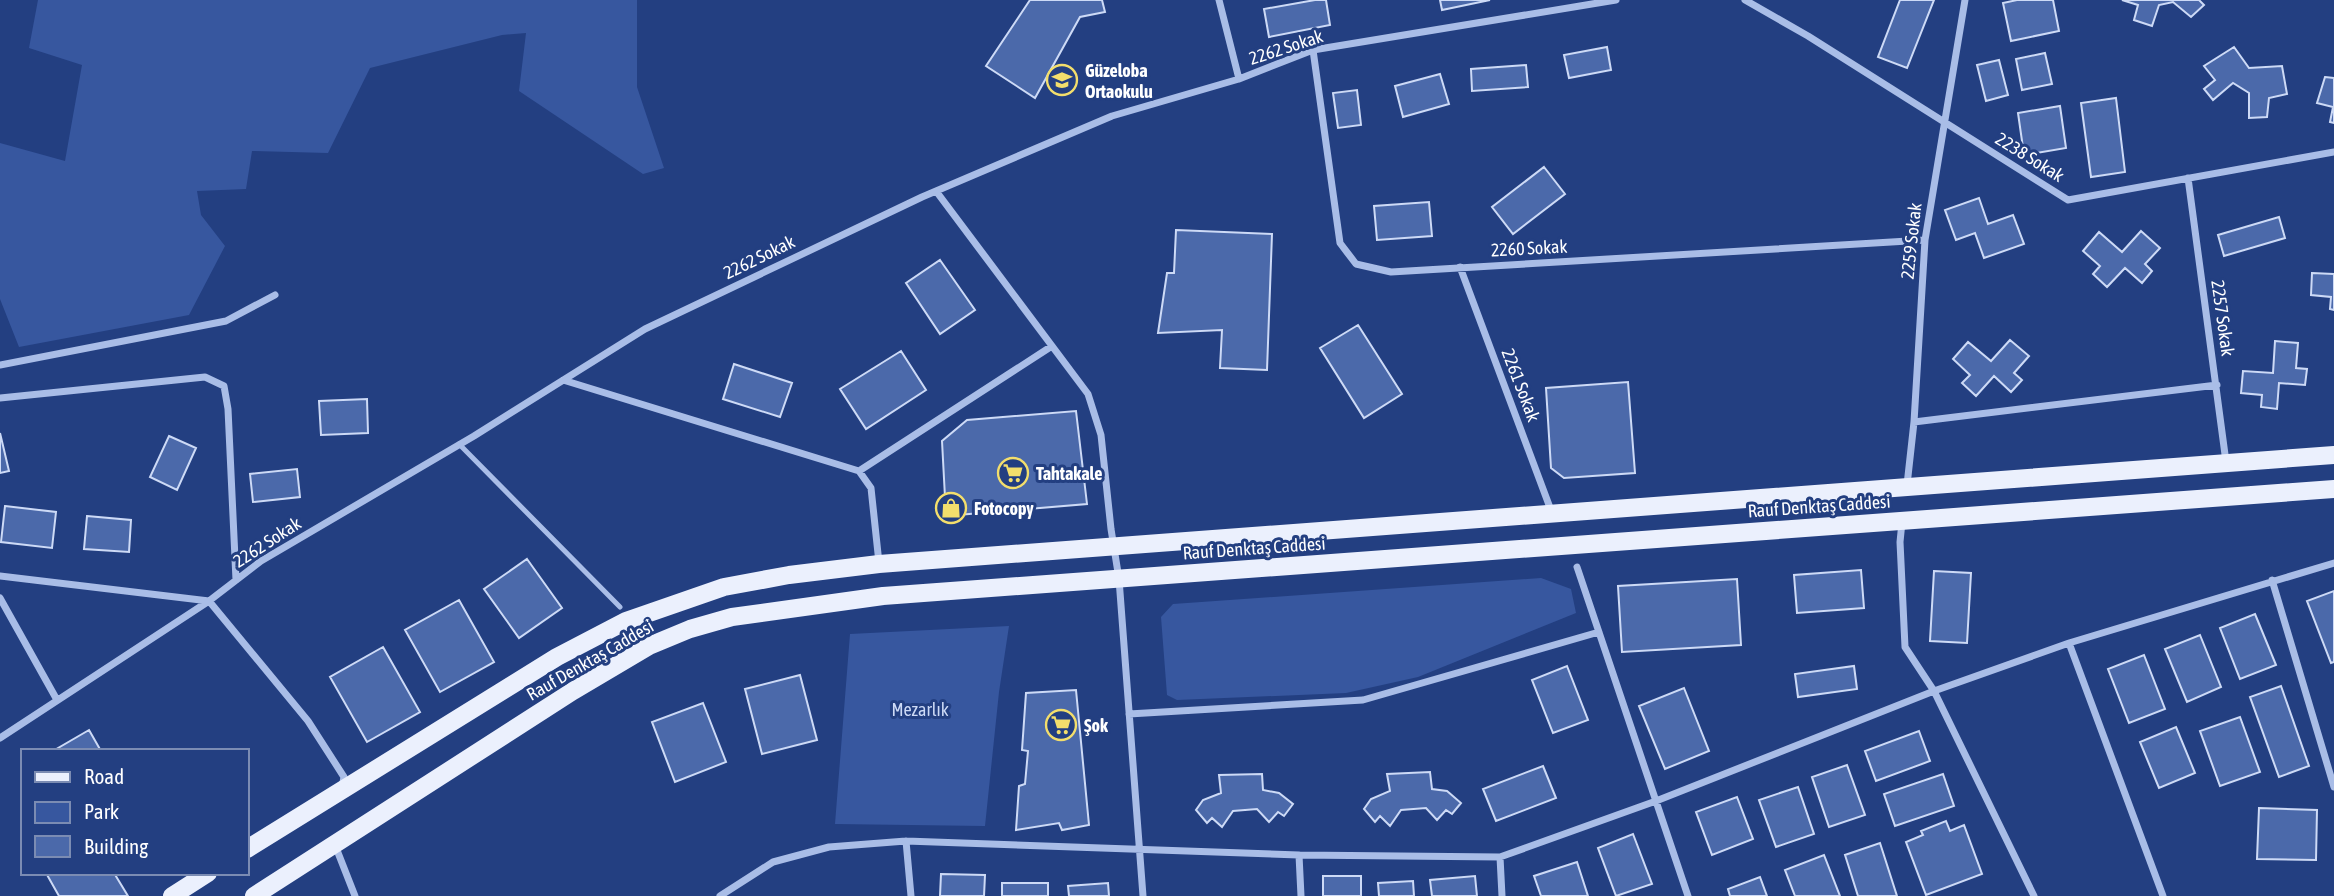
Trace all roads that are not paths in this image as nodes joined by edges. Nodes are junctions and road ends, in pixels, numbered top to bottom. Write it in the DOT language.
graph roads {
  1 [pos="1219,0"];
  2 [pos="1616,0"];
  3 [pos="1745,0"];
  4 [pos="1965,0"];
  5 [pos="1313,50"];
  6 [pos="1239,79"];
  7 [pos="1944,122"];
  8 [pos="2334,152"];
  9 [pos="2188,178"];
  10 [pos="936,191"];
  11 [pos="1925,240"];
  12 [pos="1460,267"];
  13 [pos="275,295"];
  14 [pos="1052,346"];
  15 [pos="0,365"];
  16 [pos="564,380"];
  17 [pos="2217,385"];
  18 [pos="0,398"];
  19 [pos="1914,422"];
  20 [pos="459,444"];
  21 [pos="2334,455"];
  22 [pos="2226,463"];
  23 [pos="859,471"];
  24 [pos="1907,487"];
  25 [pos="2334,489"];
  26 [pos="1552,514"];
  27 [pos="1902,521"];
  28 [pos="1114,546"];
  29 [pos="2334,563"];
  30 [pos="879,564"];
  31 [pos="1577,567"];
  32 [pos="0,576"];
  33 [pos="1119,579"];
  34 [pos="236,580"];
  35 [pos="2272,580"];
  36 [pos="0,598"];
  37 [pos="209,601"];
  38 [pos="620,607"];
  39 [pos="1599,632"];
  40 [pos="2069,643"];
  41 [pos="1934,691"];
  42 [pos="57,700"];
  43 [pos="1129,714"];
  44 [pos="0,738"];
  45 [pos="2334,787"];
  46 [pos="342,789"];
  47 [pos="1656,801"];
  48 [pos="906,841"];
  49 [pos="335,845"];
  50 [pos="248,848"];
  51 [pos="1140,850"];
  52 [pos="1299,855"];
  53 [pos="1500,857"];
  54 [pos="205,875"];
  55 [pos="172,896"];
  56 [pos="254,896"];
  57 [pos="355,896"];
  58 [pos="720,896"];
  59 [pos="911,896"];
  60 [pos="1143,896"];
  61 [pos="1301,896"];
  62 [pos="1502,896"];
  63 [pos="1688,896"];
  64 [pos="2034,896"];
  65 [pos="2163,896"];
  1 -- 6 [label="street"];
  2 -- 5 [label="street, 2262 Sokak"];
  3 -- 7 [label="street, 2238 Sokak"];
  4 -- 7 [label="street, 2259 Sokak"];
  5 -- 6 [label="street, 2262 Sokak"];
  5 -- 12 [label="street, 2260 Sokak"];
  6 -- 10 [label="street, 2262 Sokak"];
  7 -- 9 [label="street, 2238 Sokak"];
  7 -- 11 [label="street, 2259 Sokak"];
  8 -- 9 [label="street, 2238 Sokak"];
  9 -- 17 [label="street, 2257 Sokak"];
  10 -- 14 [label="street"];
  10 -- 16 [label="street, 2262 Sokak"];
  11 -- 12 [label="street, 2260 Sokak"];
  11 -- 19 [label="street, 2259 Sokak"];
  12 -- 26 [label="street, 2261 Sokak"];
  13 -- 15 [label="street"];
  14 -- 23 [label="street"];
  14 -- 28 [label="street"];
  16 -- 20 [label="street, 2262 Sokak"];
  16 -- 23 [label="street"];
  17 -- 19 [label="street"];
  17 -- 22 [label="street, 2257 Sokak"];
  18 -- 34 [label="street"];
  19 -- 24 [label="street, 2259 Sokak"];
  20 -- 34 [label="street, 2262 Sokak"];
  20 -- 38 [label="lane"];
  21 -- 22 [label="main road, Rauf Denktaş Caddesi"];
  22 -- 24 [label="main road, Rauf Denktaş Caddesi"];
  23 -- 30 [label="street"];
  24 -- 26 [label="main road, Rauf Denktaş Caddesi"];
  25 -- 27 [label="main road, Rauf Denktaş Caddesi"];
  26 -- 28 [label="main road, Rauf Denktaş Caddesi"];
  27 -- 33 [label="main road, Rauf Denktaş Caddesi"];
  27 -- 41 [label="street"];
  28 -- 30 [label="main road, Rauf Denktaş Caddesi"];
  28 -- 33 [label="street"];
  29 -- 35 [label="street"];
  30 -- 46 [label="main road, Rauf Denktaş Caddesi"];
  31 -- 39 [label="street"];
  32 -- 37 [label="street"];
  33 -- 43 [label="street"];
  33 -- 49 [label="main road, Rauf Denktaş Caddesi"];
  34 -- 37 [label="street, 2262 Sokak"];
  35 -- 40 [label="street"];
  35 -- 45 [label="street"];
  36 -- 42 [label="street"];
  37 -- 42 [label="street, 2262 Sokak"];
  37 -- 46 [label="street"];
  39 -- 43 [label="street"];
  39 -- 47 [label="street"];
  40 -- 41 [label="street"];
  40 -- 65 [label="street"];
  41 -- 47 [label="street"];
  41 -- 64 [label="street"];
  42 -- 44 [label="street, 2262 Sokak"];
  43 -- 51 [label="street"];
  46 -- 50 [label="main road, Rauf Denktaş Caddesi"];
  47 -- 53 [label="street"];
  47 -- 63 [label="street"];
  48 -- 51 [label="street"];
  48 -- 58 [label="street"];
  48 -- 59 [label="street"];
  49 -- 56 [label="main road, Rauf Denktaş Caddesi"];
  49 -- 57 [label="street"];
  51 -- 52 [label="street"];
  51 -- 60 [label="street"];
  52 -- 53 [label="street"];
  52 -- 61 [label="street"];
  53 -- 62 [label="street"];
  54 -- 55 [label="main road"];
}
